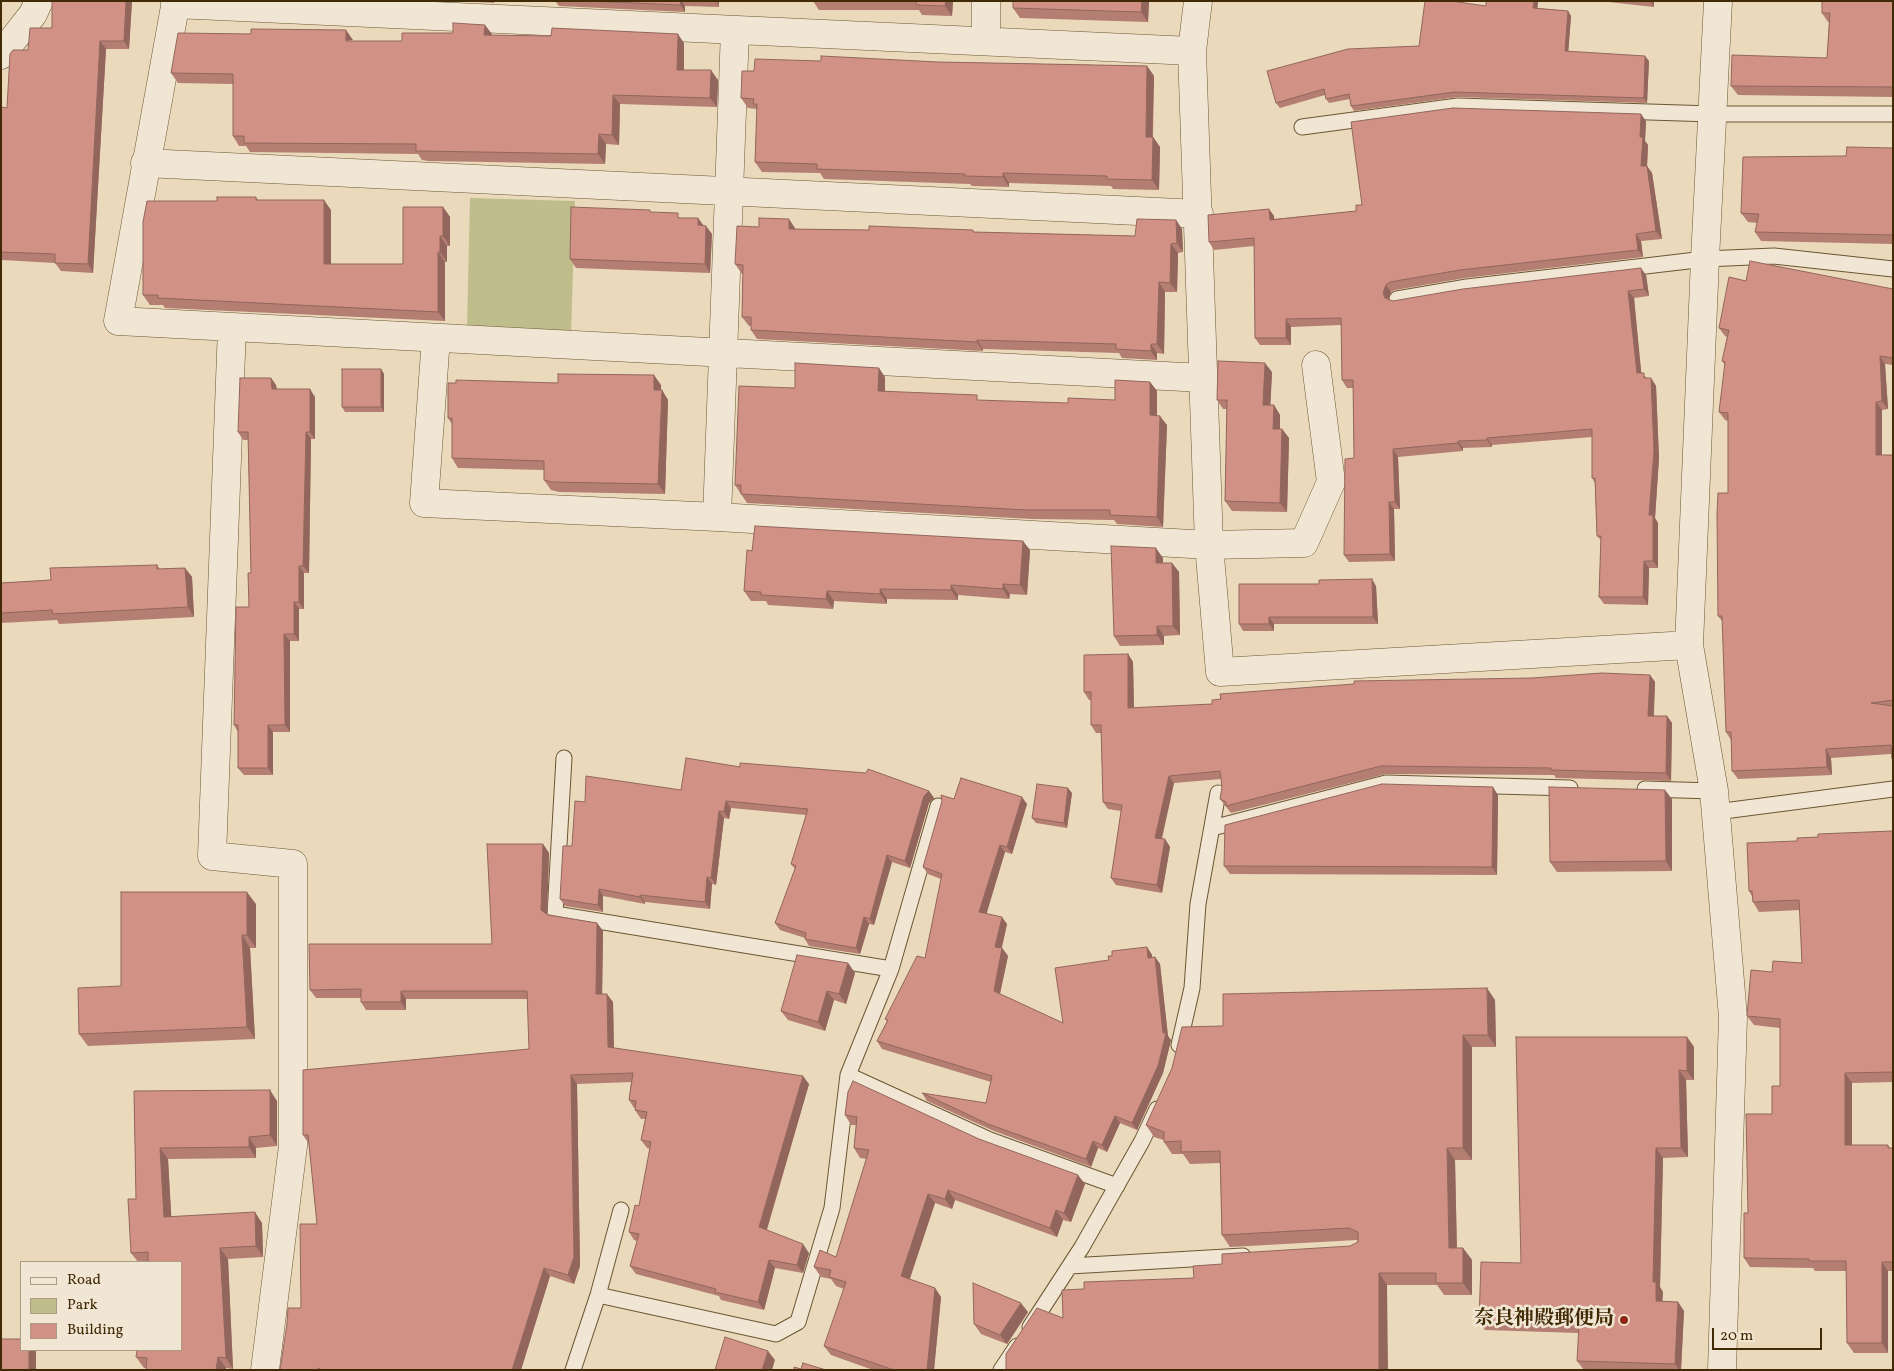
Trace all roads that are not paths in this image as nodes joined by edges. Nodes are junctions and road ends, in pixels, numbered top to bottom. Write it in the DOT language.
graph roads {
  1 [pos="39,1"];
  2 [pos="986,1"];
  3 [pos="1198,1"];
  4 [pos="1718,1"];
  5 [pos="175,2"];
  6 [pos="735,30"];
  7 [pos="986,40"];
  8 [pos="1192,51"];
  9 [pos="1,55"];
  10 [pos="1713,114"];
  11 [pos="1893,114"];
  12 [pos="1302,126"];
  13 [pos="145,163"];
  14 [pos="729,191"];
  15 [pos="1199,214"];
  16 [pos="1705,259"];
  17 [pos="1893,269"];
  18 [pos="1396,299"];
  19 [pos="232,327"];
  20 [pos="436,338"];
  21 [pos="723,352"];
  22 [pos="1316,365"];
  23 [pos="1203,378"];
  24 [pos="717,517"];
  25 [pos="1209,545"];
  26 [pos="1690,645"];
  27 [pos="564,758"];
  28 [pos="1584,788"];
  29 [pos="1893,788"];
  30 [pos="1634,789"];
  31 [pos="1218,793"];
  32 [pos="1715,802"];
  33 [pos="938,806"];
  34 [pos="1212,828"];
  35 [pos="892,969"];
  36 [pos="1177,1056"];
  37 [pos="848,1075"];
  38 [pos="1165,1092"];
  39 [pos="1117,1186"];
  40 [pos="621,1210"];
  41 [pos="1259,1255"];
  42 [pos="1070,1266"];
  43 [pos="598,1295"];
  44 [pos="266,1370"];
  45 [pos="573,1370"];
  46 [pos="1001,1370"];
  47 [pos="1722,1370"];
  1 -- 9 [label="street"];
  2 -- 7 [label="street"];
  3 -- 8 [label="street"];
  4 -- 10 [label="street"];
  5 -- 6 [label="street"];
  5 -- 13 [label="street"];
  6 -- 7 [label="street"];
  6 -- 14 [label="street"];
  7 -- 8 [label="street"];
  8 -- 15 [label="street"];
  10 -- 11 [label="lane"];
  10 -- 12 [label="lane"];
  10 -- 16 [label="street"];
  13 -- 14 [label="street"];
  13 -- 19 [label="street"];
  14 -- 15 [label="street"];
  14 -- 21 [label="street"];
  15 -- 23 [label="street"];
  16 -- 17 [label="lane"];
  16 -- 18 [label="lane"];
  16 -- 26 [label="street"];
  19 -- 20 [label="street"];
  19 -- 44 [label="street"];
  20 -- 21 [label="street"];
  20 -- 24 [label="street"];
  21 -- 23 [label="street"];
  21 -- 24 [label="street"];
  22 -- 25 [label="street"];
  23 -- 25 [label="street"];
  24 -- 25 [label="street"];
  25 -- 26 [label="street"];
  26 -- 32 [label="street"];
  27 -- 35 [label="lane"];
  28 -- 34 [label="lane"];
  29 -- 32 [label="lane"];
  30 -- 32 [label="lane"];
  31 -- 34 [label="lane"];
  32 -- 47 [label="street"];
  33 -- 35 [label="lane"];
  34 -- 36 [label="lane"];
  35 -- 37 [label="lane"];
  37 -- 39 [label="lane"];
  37 -- 43 [label="lane"];
  38 -- 39 [label="lane"];
  39 -- 42 [label="lane"];
  40 -- 43 [label="lane"];
  41 -- 42 [label="lane"];
  42 -- 46 [label="lane"];
  43 -- 45 [label="lane"];
}
